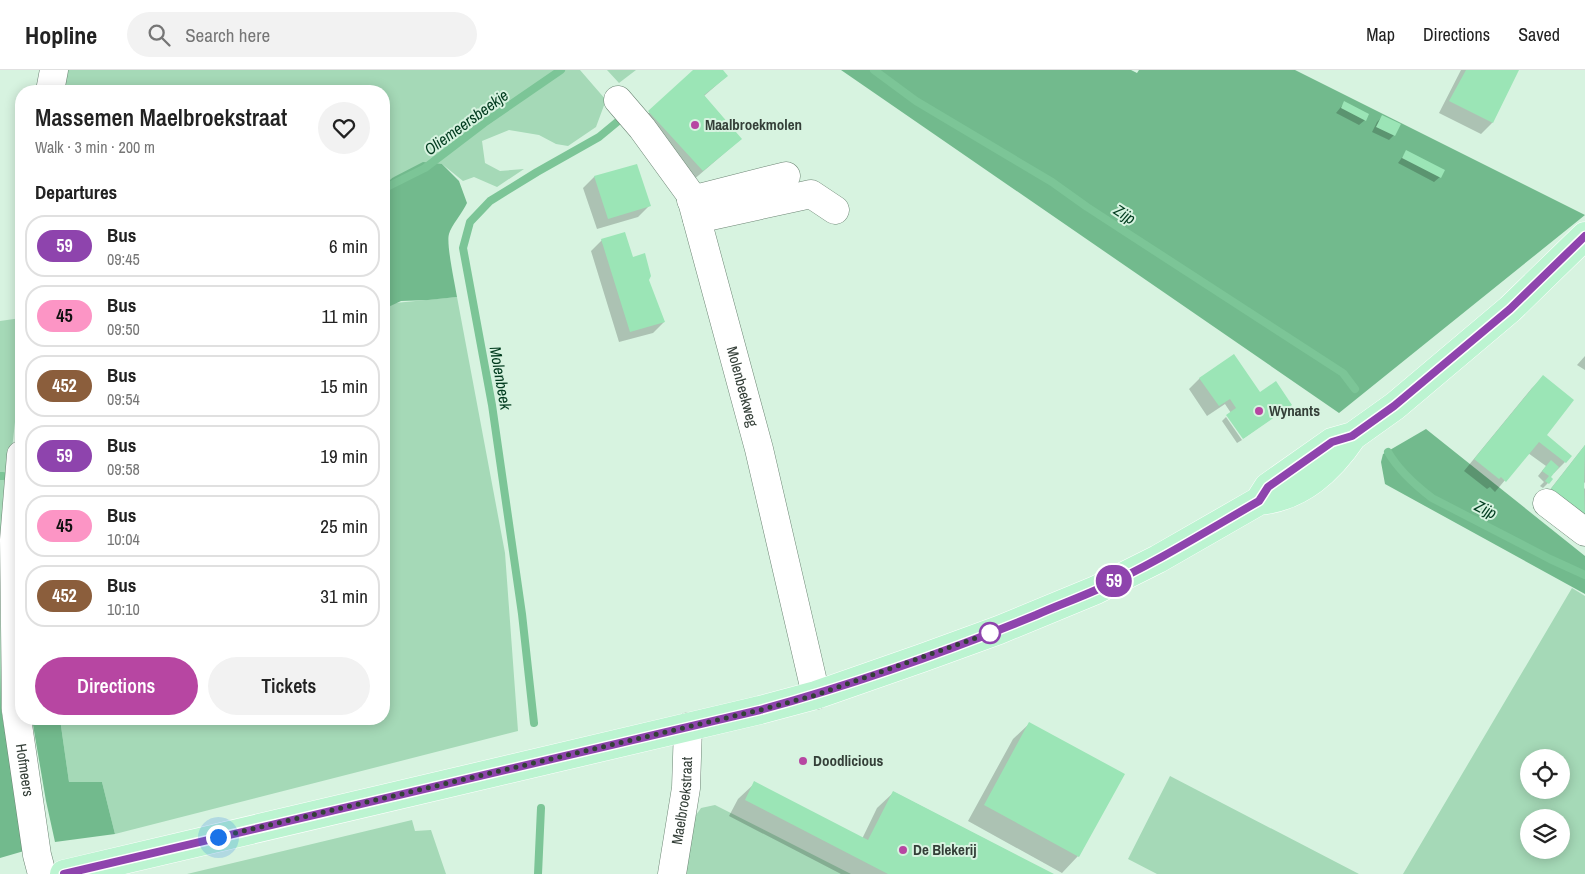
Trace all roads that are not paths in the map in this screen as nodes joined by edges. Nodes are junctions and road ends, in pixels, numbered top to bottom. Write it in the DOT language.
graph roads {
  1 [pos="54,70"];
  2 [pos="51,85"];
  3 [pos="618,100"];
  4 [pos="786,176"];
  5 [pos="694,210"];
  6 [pos="835,210"];
  7 [pos="1583,241"];
  8 [pos="1547,504"];
  9 [pos="15,528"];
  10 [pos="1585,532"];
  11 [pos="15,626"];
  12 [pos="816,695"];
  13 [pos="18,725"];
  14 [pos="688,727"];
  15 [pos="42,874"];
  16 [pos="64,874"];
  17 [pos="672,874"];
  1 -- 2 [label="street"];
  3 -- 5 [label="street, Molenbeekweg"];
  4 -- 5 [label="street"];
  5 -- 6 [label="street"];
  5 -- 12 [label="street, Molenbeekweg"];
  7 -- 12 [label="main road"];
  8 -- 10 [label="street"];
  9 -- 11 [label="street, Hofmeers"];
  12 -- 14 [label="main road"];
  13 -- 15 [label="street, Hofmeers"];
  14 -- 16 [label="main road"];
  14 -- 17 [label="street, Maelbroekstraat"];
}
